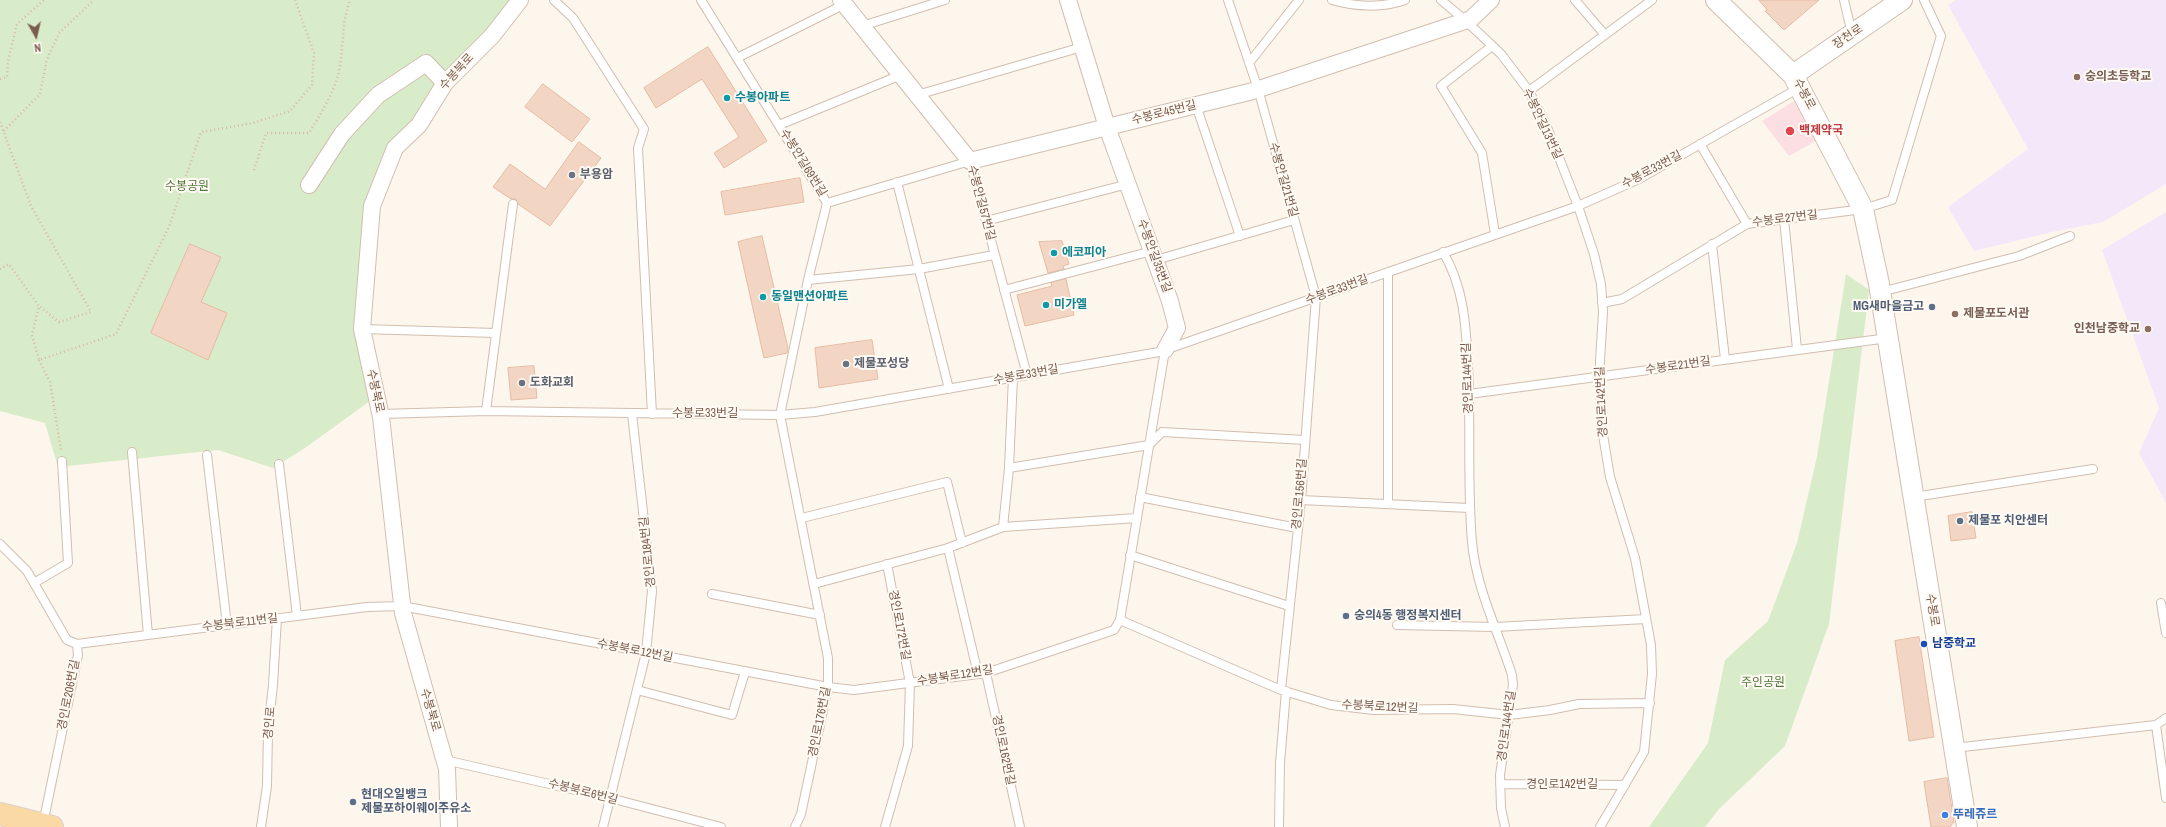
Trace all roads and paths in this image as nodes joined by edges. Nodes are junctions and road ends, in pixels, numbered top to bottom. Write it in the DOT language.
graph roads {
  1 [pos="44,0"];
  2 [pos="94,0"];
  3 [pos="295,0"];
  4 [pos="350,0"];
  5 [pos="520,0"];
  6 [pos="554,0"];
  7 [pos="701,0"];
  8 [pos="945,0"];
  9 [pos="1068,0"];
  10 [pos="1228,0"];
  11 [pos="1300,0"];
  12 [pos="1332,0"];
  13 [pos="1405,0"];
  14 [pos="1441,0"];
  15 [pos="1491,0"];
  16 [pos="1575,0"];
  17 [pos="1652,0"];
  18 [pos="1716,0"];
  19 [pos="1844,0"];
  20 [pos="1902,0"];
  21 [pos="1924,0"];
  22 [pos="843,2"];
  23 [pos="1466,21"];
  24 [pos="862,26"];
  25 [pos="1605,34"];
  26 [pos="1852,34"];
  27 [pos="1492,46"];
  28 [pos="1082,47"];
  29 [pos="737,58"];
  30 [pos="1249,63"];
  31 [pos="901,75"];
  32 [pos="0,79"];
  33 [pos="1797,81"];
  34 [pos="445,83"];
  35 [pos="1258,89"];
  36 [pos="1529,91"];
  37 [pos="917,95"];
  38 [pos="1196,105"];
  39 [pos="0,122"];
  40 [pos="779,125"];
  41 [pos="1107,127"];
  42 [pos="4,131"];
  43 [pos="1700,144"];
  44 [pos="970,161"];
  45 [pos="254,170"];
  46 [pos="897,182"];
  47 [pos="1128,184"];
  48 [pos="309,185"];
  49 [pos="827,203"];
  50 [pos="513,204"];
  51 [pos="1578,206"];
  52 [pos="1863,209"];
  53 [pos="1784,219"];
  54 [pos="1294,220"];
  55 [pos="986,221"];
  56 [pos="1747,224"];
  57 [pos="1495,234"];
  58 [pos="1240,236"];
  59 [pos="2070,236"];
  60 [pos="1712,244"];
  61 [pos="1443,252"];
  62 [pos="994,254"];
  63 [pos="1154,255"];
  64 [pos="0,269"];
  65 [pos="919,269"];
  66 [pos="1388,272"];
  67 [pos="808,280"];
  68 [pos="1004,290"];
  69 [pos="1880,292"];
  70 [pos="1316,297"];
  71 [pos="1602,303"];
  72 [pos="39,306"];
  73 [pos="362,329"];
  74 [pos="496,333"];
  75 [pos="1888,338"];
  76 [pos="1797,349"];
  77 [pos="1165,350"];
  78 [pos="1725,359"];
  79 [pos="39,360"];
  80 [pos="1027,375"];
  81 [pos="1600,376"];
  82 [pos="1013,377"];
  83 [pos="949,389"];
  84 [pos="1469,394"];
  85 [pos="486,411"];
  86 [pos="380,414"];
  87 [pos="632,414"];
  88 [pos="652,414"];
  89 [pos="780,415"];
  90 [pos="1305,440"];
  91 [pos="1149,445"];
  92 [pos="132,452"];
  93 [pos="207,455"];
  94 [pos="62,461"];
  95 [pos="279,464"];
  96 [pos="1009,468"];
  97 [pos="2093,469"];
  98 [pos="1140,497"];
  99 [pos="1913,497"];
  100 [pos="1300,500"];
  101 [pos="1388,504"];
  102 [pos="1469,508"];
  103 [pos="802,518"];
  104 [pos="1137,518"];
  105 [pos="1003,527"];
  106 [pos="1298,528"];
  107 [pos="962,542"];
  108 [pos="0,544"];
  109 [pos="948,548"];
  110 [pos="1130,555"];
  111 [pos="887,564"];
  112 [pos="34,583"];
  113 [pos="814,584"];
  114 [pos="712,594"];
  115 [pos="2161,603"];
  116 [pos="402,606"];
  117 [pos="1290,606"];
  118 [pos="820,615"];
  119 [pos="297,616"];
  120 [pos="277,618"];
  121 [pos="1120,620"];
  122 [pos="1646,620"];
  123 [pos="227,625"];
  124 [pos="1397,625"];
  125 [pos="1495,628"];
  126 [pos="2166,633"];
  127 [pos="148,635"];
  128 [pos="77,644"];
  129 [pos="646,653"];
  130 [pos="745,672"];
  131 [pos="982,674"];
  132 [pos="910,683"];
  133 [pos="828,687"];
  134 [pos="637,690"];
  135 [pos="1283,691"];
  136 [pos="1650,703"];
  137 [pos="1509,715"];
  138 [pos="2166,718"];
  139 [pos="2156,725"];
  140 [pos="1954,748"];
  141 [pos="2163,751"];
  142 [pos="445,760"];
  143 [pos="1500,784"];
  144 [pos="1625,785"];
  145 [pos="610,798"];
  146 [pos="2166,798"];
  147 [pos="0,814"];
  148 [pos="48,826"];
  149 [pos="261,827"];
  150 [pos="449,827"];
  151 [pos="603,827"];
  152 [pos="721,827"];
  153 [pos="795,827"];
  154 [pos="885,827"];
  155 [pos="1020,827"];
  156 [pos="1279,827"];
  157 [pos="1505,827"];
  158 [pos="1600,827"];
  159 [pos="1967,827"];
  1 -- 32 [label="path"];
  2 -- 42 [label="path"];
  3 -- 79 [label="path"];
  4 -- 45 [label="path"];
  5 -- 34 [label="street, 수봉북로"];
  6 -- 88 [label="lane"];
  7 -- 29 [label="lane, 수봉안길69번길"];
  8 -- 24 [label="lane"];
  9 -- 28 [label="street, 수봉안길35번길"];
  10 -- 30 [label="lane, 수봉안길21번길"];
  11 -- 30 [label="lane"];
  12 -- 13 [label="lane"];
  14 -- 23 [label="lane, 수봉안길13번길"];
  15 -- 23 [label="street, 수봉로45번길"];
  16 -- 25 [label="lane"];
  17 -- 25 [label="lane"];
  18 -- 33 [label="street, 수봉로"];
  19 -- 26 [label="lane"];
  20 -- 26 [label="street, 장천로"];
  21 -- 52 [label="lane"];
  22 -- 24 [label="street, 수봉안길57번길"];
  22 -- 29 [label="lane"];
  23 -- 27 [label="lane, 수봉안길13번길"];
  23 -- 35 [label="street, 수봉로45번길"];
  24 -- 31 [label="street, 수봉안길57번길"];
  25 -- 36 [label="lane"];
  26 -- 33 [label="street, 장천로"];
  27 -- 36 [label="lane, 수봉안길13번길"];
  27 -- 57 [label="lane"];
  28 -- 37 [label="lane"];
  28 -- 41 [label="street, 수봉안길35번길"];
  29 -- 40 [label="lane, 수봉안길69번길"];
  30 -- 35 [label="lane, 수봉안길21번길"];
  31 -- 37 [label="street, 수봉안길57번길"];
  31 -- 40 [label="lane"];
  33 -- 43 [label="lane, 수봉로33번길"];
  33 -- 52 [label="street, 수봉로"];
  34 -- 48 [label="street"];
  34 -- 73 [label="street, 수봉북로"];
  35 -- 38 [label="street, 수봉로45번길"];
  35 -- 54 [label="lane, 수봉안길21번길"];
  36 -- 51 [label="lane, 수봉안길13번길"];
  37 -- 44 [label="street, 수봉안길57번길"];
  38 -- 41 [label="street, 수봉로45번길"];
  38 -- 58 [label="lane"];
  39 -- 42 [label="path"];
  40 -- 49 [label="lane, 수봉안길69번길"];
  41 -- 44 [label="street, 수봉로45번길"];
  41 -- 47 [label="street, 수봉안길35번길"];
  42 -- 72 [label="path"];
  43 -- 51 [label="lane, 수봉로33번길"];
  43 -- 56 [label="lane"];
  44 -- 46 [label="lane, 수봉로45번길"];
  44 -- 55 [label="lane, 수봉안길57번길"];
  46 -- 49 [label="lane, 수봉로45번길"];
  46 -- 65 [label="lane"];
  47 -- 55 [label="lane"];
  47 -- 63 [label="street, 수봉안길35번길"];
  49 -- 67 [label="lane, 수봉안길69번길"];
  50 -- 74 [label="lane"];
  51 -- 57 [label="lane, 수봉로33번길"];
  51 -- 71 [label="lane, 경인로142번길"];
  52 -- 53 [label="lane, 수봉로27번길"];
  52 -- 69 [label="street, 수봉로"];
  53 -- 56 [label="lane, 수봉로27번길"];
  53 -- 76 [label="lane"];
  54 -- 58 [label="lane"];
  54 -- 70 [label="lane, 수봉안길21번길"];
  55 -- 62 [label="lane, 수봉안길57번길"];
  56 -- 60 [label="lane, 수봉로27번길"];
  57 -- 61 [label="lane, 수봉로33번길"];
  58 -- 63 [label="lane"];
  59 -- 69 [label="lane"];
  60 -- 71 [label="lane, 수봉로27번길"];
  60 -- 78 [label="lane"];
  61 -- 66 [label="lane, 수봉로33번길"];
  61 -- 84 [label="lane, 경인로144번길"];
  62 -- 65 [label="lane"];
  62 -- 68 [label="lane, 수봉안길57번길"];
  63 -- 68 [label="lane"];
  63 -- 77 [label="street, 수봉안길35번길"];
  64 -- 72 [label="path"];
  65 -- 67 [label="lane"];
  65 -- 83 [label="lane"];
  66 -- 70 [label="lane, 수봉로33번길"];
  66 -- 101 [label="lane, 수봉로33번길"];
  67 -- 89 [label="lane, 수봉안길69번길"];
  68 -- 80 [label="lane, 수봉안길57번길"];
  69 -- 75 [label="street, 수봉로"];
  70 -- 77 [label="lane, 수봉로33번길"];
  70 -- 90 [label="lane, 경인로156번길"];
  71 -- 81 [label="lane, 경인로142번길"];
  72 -- 79 [label="path"];
  73 -- 74 [label="lane"];
  73 -- 86 [label="street, 수봉북로"];
  74 -- 85 [label="lane"];
  75 -- 76 [label="lane, 수봉로21번길"];
  75 -- 99 [label="street, 수봉로"];
  76 -- 78 [label="lane, 수봉로21번길"];
  77 -- 80 [label="lane, 수봉로33번길"];
  77 -- 91 [label="lane, 수봉안길35번길"];
  78 -- 81 [label="lane, 수봉로21번길"];
  79 -- 94 [label="path"];
  80 -- 82 [label="lane, 수봉로33번길"];
  81 -- 84 [label="lane, 수봉로21번길"];
  81 -- 122 [label="lane, 경인로142번길"];
  82 -- 83 [label="lane, 수봉로33번길"];
  82 -- 96 [label="lane"];
  83 -- 89 [label="lane, 수봉로33번길"];
  84 -- 102 [label="lane, 경인로144번길"];
  85 -- 86 [label="lane, 수봉로33번길"];
  85 -- 87 [label="lane, 수봉로33번길"];
  86 -- 116 [label="street, 수봉북로"];
  87 -- 88 [label="lane, 수봉로33번길"];
  87 -- 129 [label="lane, 경인로184번길"];
  88 -- 89 [label="lane, 수봉로33번길"];
  89 -- 103 [label="lane, 경인로176번길"];
  90 -- 91 [label="lane"];
  90 -- 100 [label="lane, 경인로156번길"];
  91 -- 96 [label="lane"];
  91 -- 98 [label="lane, 수봉안길35번길"];
  92 -- 127 [label="lane"];
  93 -- 123 [label="lane"];
  94 -- 112 [label="lane"];
  95 -- 119 [label="lane"];
  96 -- 105 [label="lane"];
  97 -- 99 [label="lane"];
  98 -- 104 [label="lane, 수봉안길35번길"];
  98 -- 106 [label="lane"];
  99 -- 140 [label="street, 수봉로"];
  100 -- 101 [label="lane"];
  100 -- 106 [label="lane, 경인로156번길"];
  101 -- 102 [label="lane"];
  102 -- 125 [label="lane, 경인로144번길"];
  103 -- 107 [label="lane"];
  103 -- 113 [label="lane, 경인로176번길"];
  104 -- 105 [label="lane"];
  104 -- 110 [label="lane, 수봉안길35번길"];
  105 -- 107 [label="lane"];
  106 -- 117 [label="lane, 경인로156번길"];
  107 -- 109 [label="lane"];
  108 -- 112 [label="lane, 경인로206번길"];
  109 -- 111 [label="lane"];
  109 -- 131 [label="lane, 경인로162번길"];
  110 -- 117 [label="lane"];
  110 -- 121 [label="lane, 수봉안길35번길"];
  111 -- 113 [label="lane"];
  111 -- 132 [label="lane, 경인로172번길"];
  112 -- 128 [label="lane, 경인로206번길"];
  113 -- 118 [label="lane, 경인로176번길"];
  114 -- 118 [label="lane"];
  115 -- 126 [label="lane"];
  116 -- 119 [label="lane, 수봉북로11번길"];
  116 -- 129 [label="lane, 수봉북로12번길"];
  116 -- 142 [label="street, 수봉북로"];
  117 -- 135 [label="lane, 경인로156번길"];
  118 -- 133 [label="lane, 경인로176번길"];
  119 -- 120 [label="lane, 수봉북로11번길"];
  120 -- 123 [label="lane, 수봉북로11번길"];
  120 -- 149 [label="lane, 경인로"];
  121 -- 131 [label="lane, 수봉북로12번길"];
  121 -- 135 [label="lane, 수봉북로12번길"];
  122 -- 125 [label="lane"];
  122 -- 136 [label="lane, 경인로142번길"];
  123 -- 127 [label="lane, 수봉북로11번길"];
  124 -- 125 [label="lane"];
  125 -- 137 [label="lane, 경인로144번길"];
  127 -- 128 [label="lane, 수봉북로11번길"];
  128 -- 148 [label="lane, 경인로206번길"];
  129 -- 130 [label="lane, 수봉북로12번길"];
  129 -- 134 [label="lane, 경인로184번길"];
  130 -- 133 [label="lane, 수봉북로12번길"];
  130 -- 134 [label="lane"];
  131 -- 132 [label="lane, 수봉북로12번길"];
  131 -- 155 [label="lane, 경인로162번길"];
  132 -- 133 [label="lane, 수봉북로12번길"];
  132 -- 154 [label="lane, 경인로172번길"];
  133 -- 153 [label="lane, 경인로176번길"];
  134 -- 145 [label="lane, 경인로184번길"];
  135 -- 137 [label="lane, 수봉북로12번길"];
  135 -- 156 [label="lane, 경인로156번길"];
  136 -- 137 [label="lane"];
  136 -- 144 [label="lane, 경인로142번길"];
  137 -- 143 [label="lane, 경인로144번길"];
  138 -- 139 [label="lane"];
  139 -- 140 [label="lane"];
  139 -- 141 [label="lane"];
  140 -- 159 [label="street, 수봉로"];
  141 -- 146 [label="lane"];
  142 -- 145 [label="lane, 수봉북로6번길"];
  142 -- 150 [label="street, 수봉북로"];
  143 -- 144 [label="lane, 경인로142번길"];
  143 -- 157 [label="lane, 경인로144번길"];
  144 -- 158 [label="lane, 경인로142번길"];
  145 -- 151 [label="lane, 경인로184번길"];
  145 -- 152 [label="lane, 수봉북로6번길"];
  147 -- 148 [label="main road"];
}
